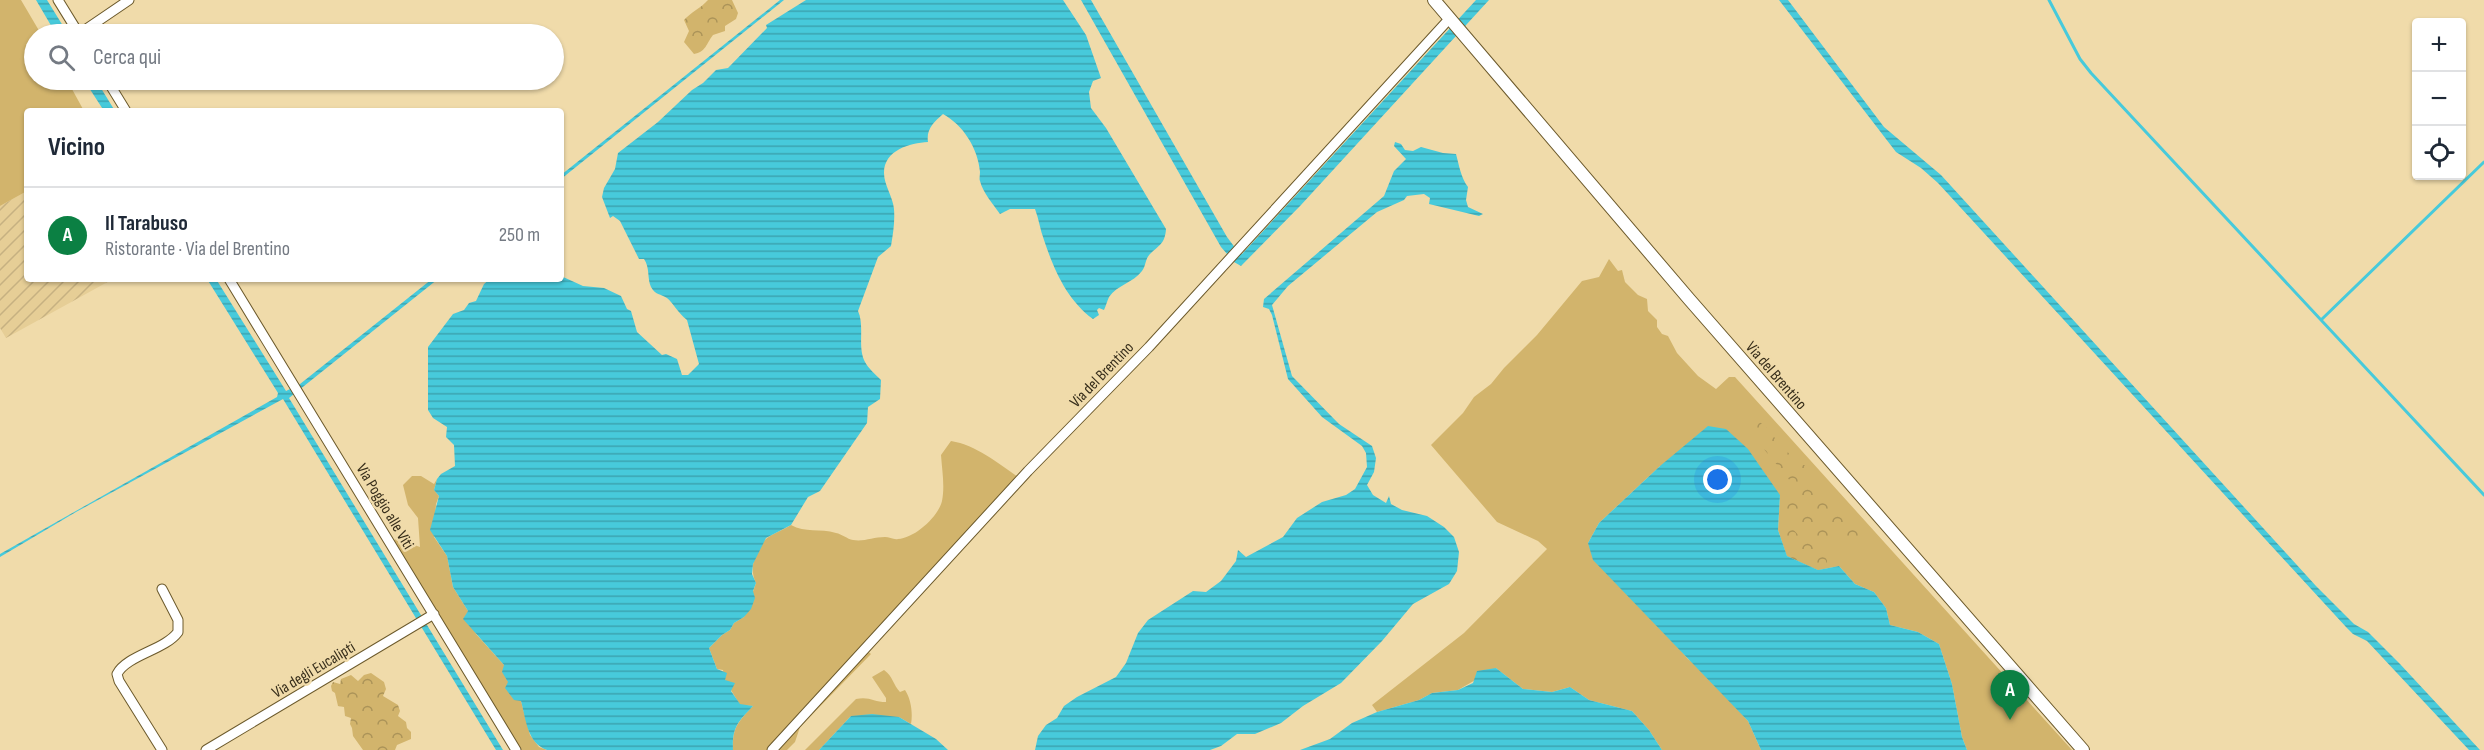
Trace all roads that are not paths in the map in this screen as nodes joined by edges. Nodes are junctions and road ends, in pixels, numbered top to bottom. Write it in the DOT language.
graph roads {
  1 [pos="58,0"];
  2 [pos="129,0"];
  3 [pos="1434,0"];
  4 [pos="73,24"];
  5 [pos="94,24"];
  6 [pos="1455,24"];
  7 [pos="113,90"];
  8 [pos="124,108"];
  9 [pos="231,282"];
  10 [pos="162,589"];
  11 [pos="431,617"];
  12 [pos="162,750"];
  13 [pos="206,750"];
  14 [pos="516,750"];
  15 [pos="772,750"];
  16 [pos="2083,750"];
  1 -- 4 [label="street"];
  2 -- 5 [label="street"];
  3 -- 6 [label="street, Via del Brentino"];
  6 -- 15 [label="street, Via del Brentino"];
  6 -- 16 [label="street, Via del Brentino"];
  7 -- 8 [label="street"];
  9 -- 11 [label="street, Via Poggio alle Viti"];
  10 -- 12 [label="street"];
  11 -- 13 [label="street, Via degli Eucalipti"];
  11 -- 14 [label="street, Via Poggio alle Viti"];
}
